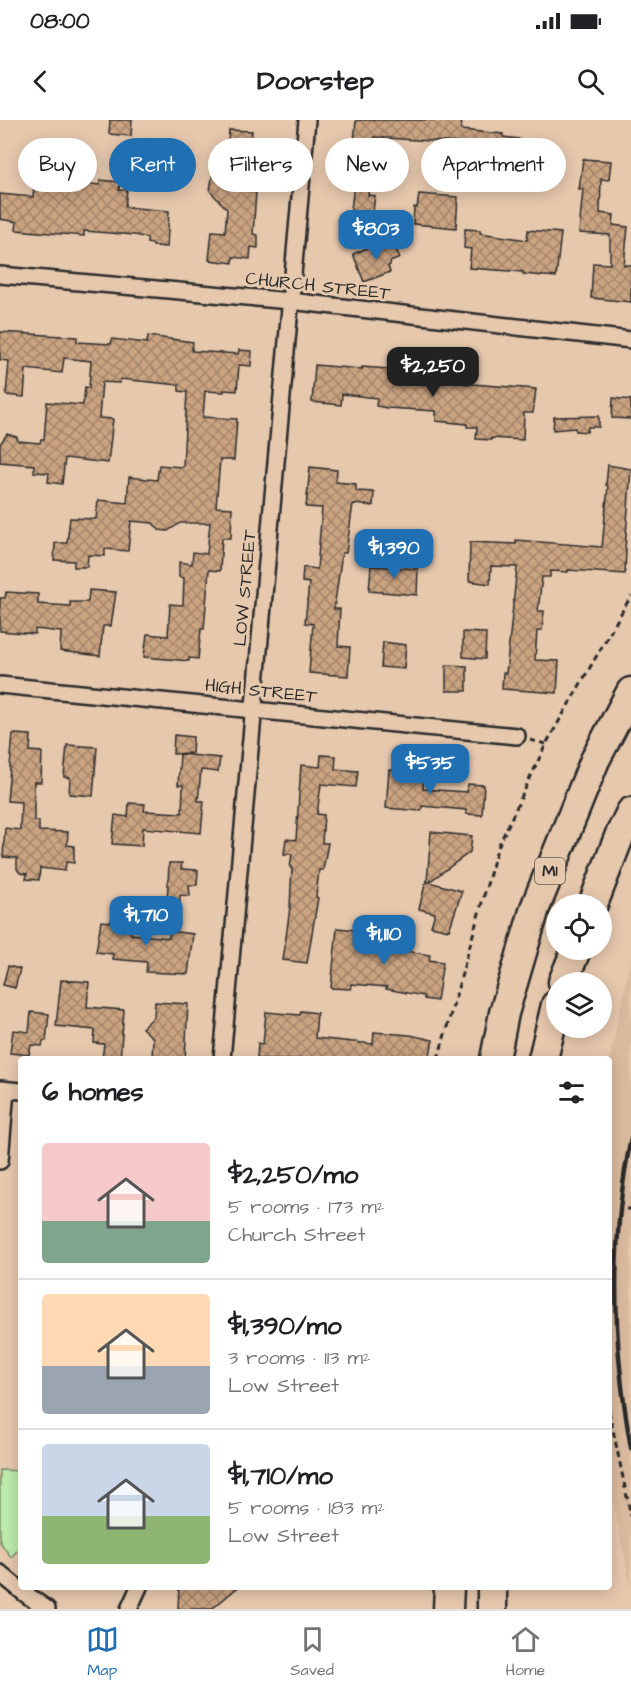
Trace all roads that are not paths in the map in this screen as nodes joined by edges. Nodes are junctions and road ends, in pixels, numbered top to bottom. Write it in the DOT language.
graph roads {
  1 [pos="307,120"];
  2 [pos="0,275"];
  3 [pos="290,301"];
  4 [pos="631,340"];
  5 [pos="0,685"];
  6 [pos="631,692"];
  7 [pos="254,710"];
  8 [pos="517,736"];
  9 [pos="631,812"];
  10 [pos="597,894"];
  11 [pos="548,1038"];
  12 [pos="222,1056"];
  13 [pos="496,1056"];
  14 [pos="544,1056"];
  15 [pos="9,1090"];
  16 [pos="0,1161"];
  17 [pos="0,1573"];
  18 [pos="18,1588"];
  19 [pos="20,1590"];
  20 [pos="137,1590"];
  21 [pos="449,1590"];
  22 [pos="492,1590"];
  23 [pos="47,1609"];
  24 [pos="129,1609"];
  25 [pos="448,1609"];
  26 [pos="492,1609"];
  1 -- 3 [label="street, LOW STREET"];
  2 -- 3 [label="street, CHURCH STREET"];
  3 -- 4 [label="street, CHURCH STREET"];
  3 -- 7 [label="street, LOW STREET"];
  5 -- 7 [label="street, HIGH STREET"];
  6 -- 13 [label="highway, M1"];
  7 -- 8 [label="street, HIGH STREET"];
  7 -- 12 [label="street, LOW STREET"];
  9 -- 10 [label="highway"];
  11 -- 14 [label="highway"];
  15 -- 16 [label="street"];
  17 -- 18 [label="street"];
  19 -- 23 [label="street"];
  20 -- 24 [label="street"];
  21 -- 25 [label="highway"];
  22 -- 26 [label="highway"];
}
